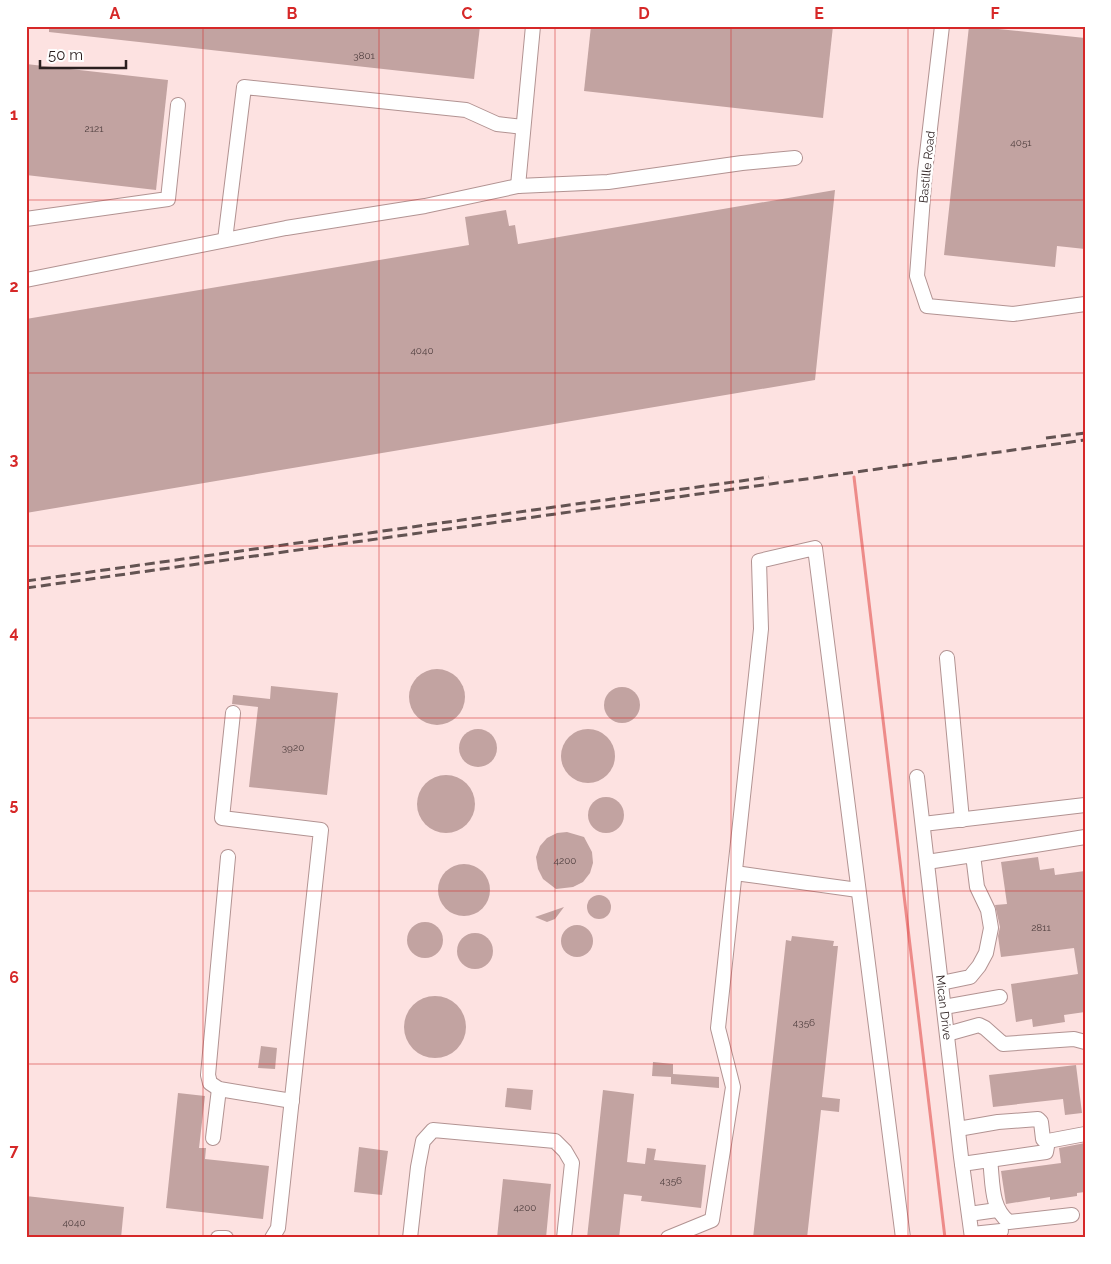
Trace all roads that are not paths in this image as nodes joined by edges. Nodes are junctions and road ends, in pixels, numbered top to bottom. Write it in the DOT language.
graph roads {
  1 [pos="533,26"];
  2 [pos="942,26"];
  3 [pos="178,105"];
  4 [pos="523,127"];
  5 [pos="795,158"];
  6 [pos="518,186"];
  7 [pos="26,219"];
  8 [pos="225,240"];
  9 [pos="26,280"];
  10 [pos="1085,304"];
  11 [pos="948,658"];
  12 [pos="233,712"];
  13 [pos="917,777"];
  14 [pos="1085,806"];
  15 [pos="962,820"];
  16 [pos="923,824"];
  17 [pos="1085,837"];
  18 [pos="973,854"];
  19 [pos="228,857"];
  20 [pos="927,862"];
  21 [pos="735,873"];
  22 [pos="858,890"];
  23 [pos="941,983"];
  24 [pos="1000,997"];
  25 [pos="976,1002"];
  26 [pos="944,1007"];
  27 [pos="979,1025"];
  28 [pos="947,1034"];
  29 [pos="1085,1042"];
  30 [pos="219,1088"];
  31 [pos="292,1101"];
  32 [pos="958,1129"];
  33 [pos="1085,1134"];
  34 [pos="213,1138"];
  35 [pos="1047,1143"];
  36 [pos="990,1160"];
  37 [pos="962,1164"];
  38 [pos="998,1210"];
  39 [pos="969,1214"];
  40 [pos="1072,1215"];
  41 [pos="1004,1230"];
  42 [pos="972,1236"];
  43 [pos="218,1238"];
  44 [pos="226,1238"];
  45 [pos="272,1238"];
  46 [pos="410,1238"];
  47 [pos="564,1238"];
  48 [pos="668,1238"];
  49 [pos="903,1238"];
  1 -- 4 [label="street"];
  2 -- 10 [label="street, Bastille Road"];
  3 -- 7 [label="street"];
  4 -- 6 [label="street"];
  4 -- 8 [label="street"];
  5 -- 6 [label="street"];
  6 -- 8 [label="street"];
  8 -- 9 [label="street"];
  11 -- 15 [label="street"];
  12 -- 31 [label="street"];
  13 -- 16 [label="street, Mican Drive"];
  14 -- 15 [label="street"];
  15 -- 16 [label="street"];
  16 -- 20 [label="street, Mican Drive"];
  17 -- 18 [label="street"];
  18 -- 20 [label="street"];
  18 -- 23 [label="street"];
  19 -- 30 [label="street"];
  20 -- 23 [label="street, Mican Drive"];
  21 -- 22 [label="street"];
  21 -- 22 [label="street"];
  21 -- 48 [label="street"];
  22 -- 49 [label="street"];
  23 -- 26 [label="street, Mican Drive"];
  24 -- 25 [label="street"];
  25 -- 26 [label="street"];
  25 -- 27 [label="street"];
  26 -- 28 [label="street, Mican Drive"];
  27 -- 28 [label="street"];
  27 -- 29 [label="street"];
  28 -- 32 [label="street, Mican Drive"];
  30 -- 31 [label="street"];
  30 -- 34 [label="street"];
  31 -- 45 [label="street"];
  32 -- 35 [label="street"];
  32 -- 37 [label="street, Mican Drive"];
  33 -- 35 [label="street"];
  35 -- 36 [label="street"];
  36 -- 37 [label="street"];
  36 -- 38 [label="street"];
  37 -- 39 [label="street, Mican Drive"];
  38 -- 39 [label="street"];
  38 -- 41 [label="street"];
  39 -- 42 [label="street, Mican Drive"];
  40 -- 41 [label="street"];
  41 -- 42 [label="street"];
  43 -- 44 [label="street"];
  46 -- 47 [label="street"];
}
